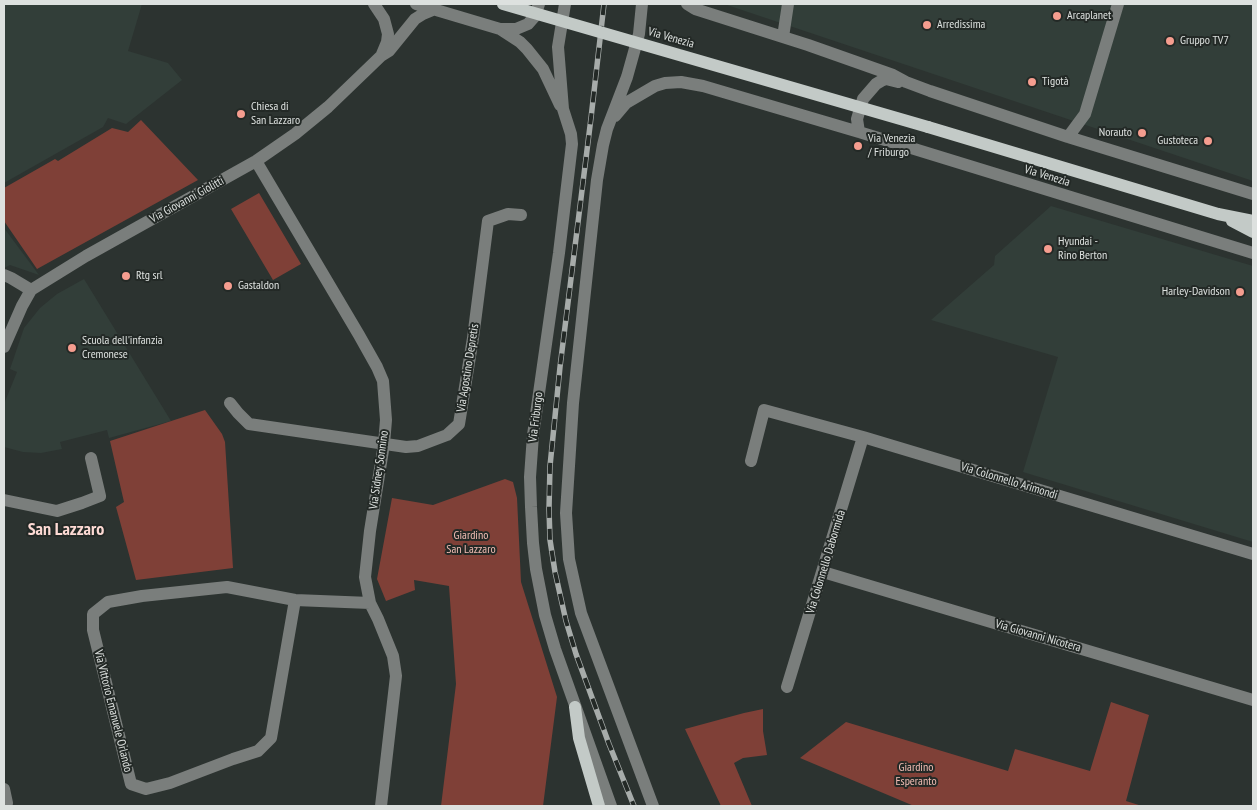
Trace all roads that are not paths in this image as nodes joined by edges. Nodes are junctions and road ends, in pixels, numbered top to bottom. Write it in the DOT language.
graph roads {
  1 [pos="374,4"];
  2 [pos="416,4"];
  3 [pos="503,4"];
  4 [pos="539,4"];
  5 [pos="564,4"];
  6 [pos="642,4"];
  7 [pos="687,4"];
  8 [pos="788,4"];
  9 [pos="1118,4"];
  10 [pos="434,9"];
  11 [pos="500,29"];
  12 [pos="783,37"];
  13 [pos="381,56"];
  14 [pos="906,82"];
  15 [pos="562,109"];
  16 [pos="609,124"];
  17 [pos="859,132"];
  18 [pos="1068,136"];
  19 [pos="256,161"];
  20 [pos="1253,194"];
  21 [pos="1218,214"];
  22 [pos="520,215"];
  23 [pos="1253,221"];
  24 [pos="1253,232"];
  25 [pos="1228,246"];
  26 [pos="1253,246"];
  27 [pos="1253,253"];
  28 [pos="4,275"];
  29 [pos="30,290"];
  30 [pos="4,347"];
  31 [pos="230,402"];
  32 [pos="863,437"];
  33 [pos="384,444"];
  34 [pos="91,458"];
  35 [pos="751,461"];
  36 [pos="4,500"];
  37 [pos="1253,554"];
  38 [pos="823,572"];
  39 [pos="295,600"];
  40 [pos="370,603"];
  41 [pos="787,686"];
  42 [pos="1253,700"];
  43 [pos="575,706"];
  44 [pos="4,789"];
  45 [pos="8,804"];
  46 [pos="381,806"];
  47 [pos="599,806"];
  48 [pos="611,806"];
  49 [pos="653,806"];
  1 -- 13 [label="street"];
  2 -- 10 [label="street"];
  3 -- 21 [label="main road, Via Venezia, bridge"];
  4 -- 11 [label="street"];
  5 -- 15 [label="street, Via Friburgo"];
  6 -- 16 [label="street"];
  7 -- 12 [label="street"];
  8 -- 12 [label="street"];
  9 -- 18 [label="street"];
  10 -- 11 [label="street"];
  10 -- 13 [label="street, Via Giovanni Giolitti"];
  11 -- 15 [label="street"];
  12 -- 14 [label="street"];
  13 -- 19 [label="street, Via Giovanni Giolitti"];
  14 -- 17 [label="street"];
  14 -- 18 [label="street"];
  15 -- 43 [label="street, Via Friburgo"];
  16 -- 17 [label="street, Via Venezia"];
  16 -- 49 [label="street"];
  17 -- 25 [label="street, Via Venezia"];
  18 -- 20 [label="street"];
  19 -- 29 [label="street, Via Giovanni Giolitti"];
  19 -- 33 [label="street, Via Sidney Sonnino"];
  21 -- 23 [label="main road, Via Venezia"];
  21 -- 24 [label="main road, Via Venezia"];
  22 -- 33 [label="street, Via Agostino Depretis"];
  25 -- 26 [label="street, Via Venezia"];
  25 -- 27 [label="street, Via Venezia"];
  28 -- 29 [label="street"];
  29 -- 30 [label="street"];
  31 -- 33 [label="street, Via Agostino Depretis"];
  32 -- 35 [label="street, Via Colonnello Arimondi"];
  32 -- 37 [label="street, Via Colonnello Arimondi"];
  32 -- 38 [label="street, Via Colonnello Dabormida"];
  33 -- 40 [label="street, Via Sidney Sonnino"];
  34 -- 36 [label="street"];
  38 -- 41 [label="street, Via Colonnello Dabormida"];
  38 -- 42 [label="street, Via Giovanni Nicotera"];
  39 -- 39 [label="street, Via Vittorio Emanuele Orlando"];
  39 -- 40 [label="street, Via Vittorio Emanuele Orlando"];
  40 -- 46 [label="street, Via Sidney Sonnino"];
  43 -- 47 [label="main road"];
  43 -- 48 [label="street, Via Friburgo"];
  44 -- 45 [label="street"];
}
